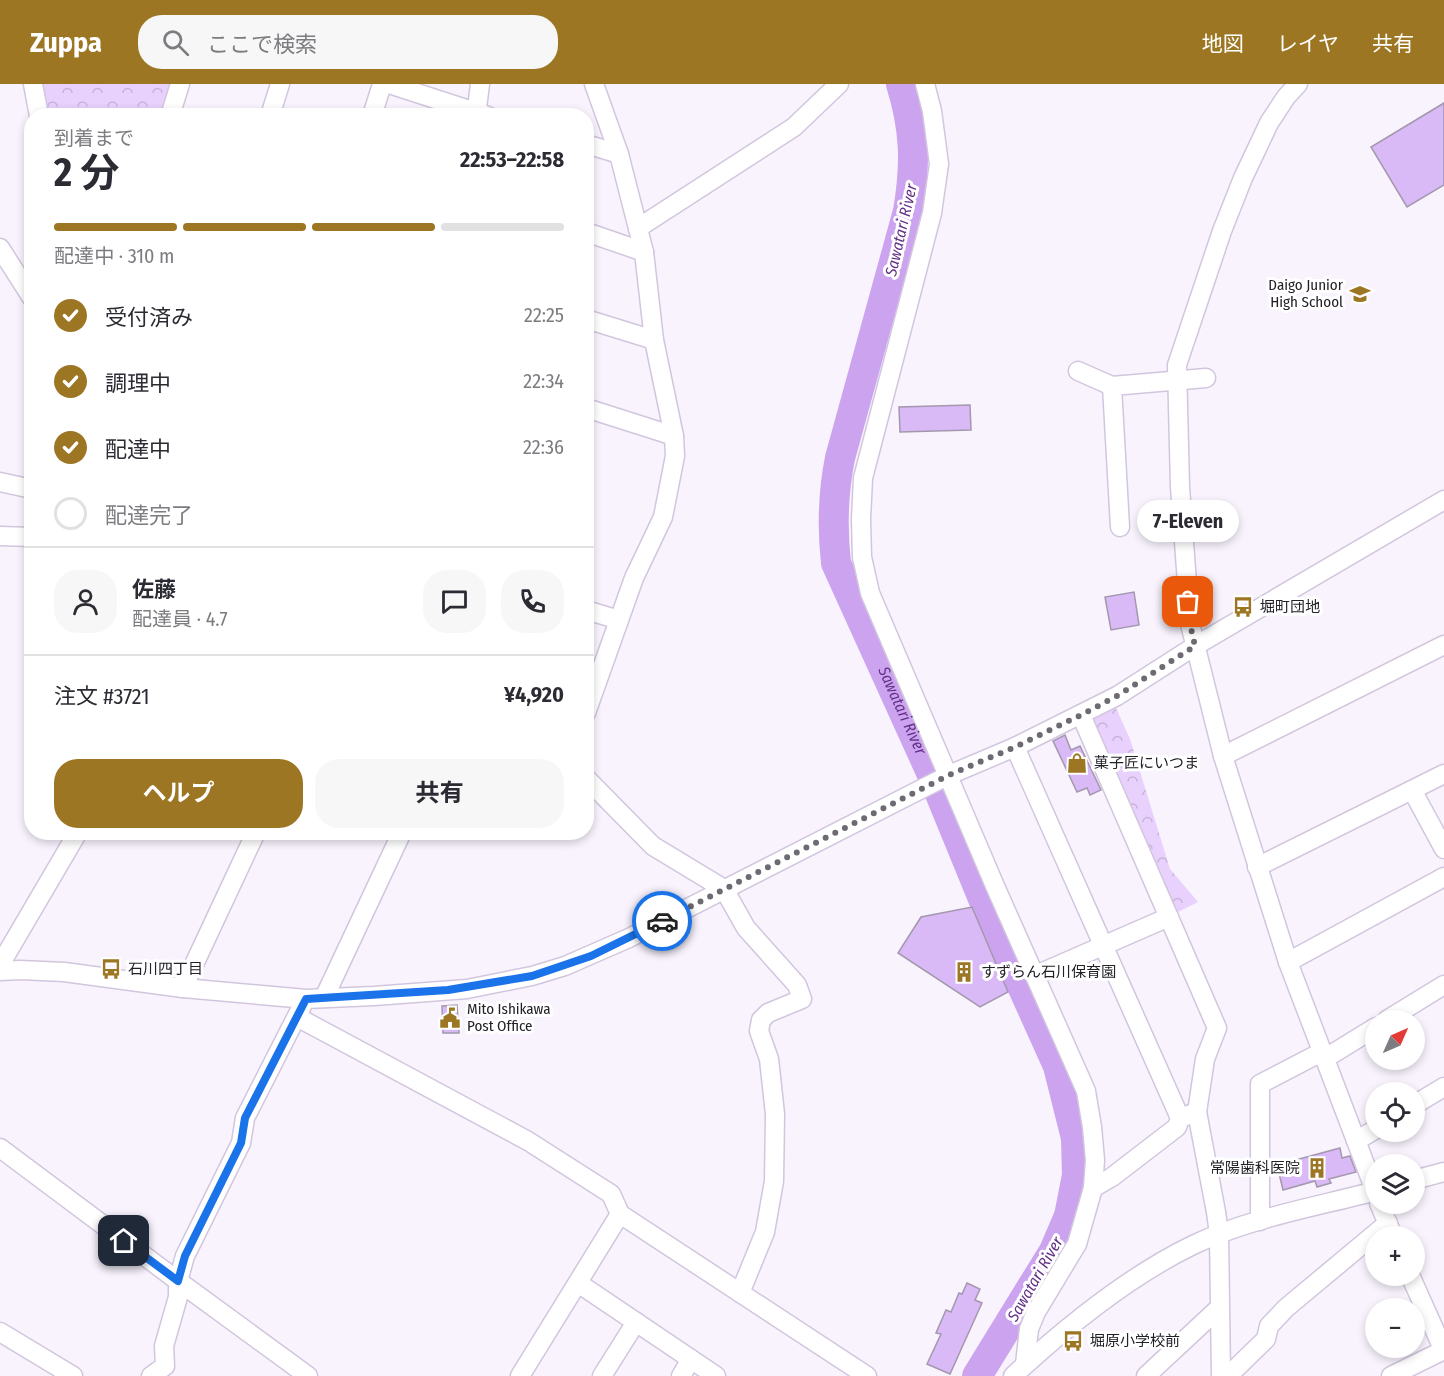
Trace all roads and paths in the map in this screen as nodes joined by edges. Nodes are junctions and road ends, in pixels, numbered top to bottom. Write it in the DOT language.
graph roads {
  1 [pos="33,84"];
  2 [pos="180,84"];
  3 [pos="280,84"];
  4 [pos="382,84"];
  5 [pos="389,84"];
  6 [pos="480,84"];
  7 [pos="594,84"];
  8 [pos="839,84"];
  9 [pos="925,84"];
  10 [pos="1299,84"];
  11 [pos="38,108"];
  12 [pos="172,108"];
  13 [pos="272,108"];
  14 [pos="374,108"];
  15 [pos="462,108"];
  16 [pos="480,108"];
  17 [pos="594,146"];
  18 [pos="619,154"];
  19 [pos="638,228"];
  20 [pos="594,235"];
  21 [pos="0,248"];
  22 [pos="644,252"];
  23 [pos="24,286"];
  24 [pos="594,321"];
  25 [pos="654,340"];
  26 [pos="1078,371"];
  27 [pos="1206,378"];
  28 [pos="1177,381"];
  29 [pos="1112,387"];
  30 [pos="594,411"];
  31 [pos="674,436"];
  32 [pos="0,482"];
  33 [pos="24,487"];
  34 [pos="1444,500"];
  35 [pos="1120,527"];
  36 [pos="0,536"];
  37 [pos="24,537"];
  38 [pos="594,612"];
  39 [pos="619,620"];
  40 [pos="1444,645"];
  41 [pos="1195,646"];
  42 [pos="594,690"];
  43 [pos="1081,715"];
  44 [pos="1015,747"];
  45 [pos="1223,756"];
  46 [pos="1444,774"];
  47 [pos="945,778"];
  48 [pos="594,786"];
  49 [pos="1412,790"];
  50 [pos="73,840"];
  51 [pos="252,840"];
  52 [pos="398,840"];
  53 [pos="1444,849"];
  54 [pos="1257,867"];
  55 [pos="1444,878"];
  56 [pos="724,888"];
  57 [pos="1169,917"];
  58 [pos="1103,946"];
  59 [pos="1288,962"];
  60 [pos="0,965"];
  61 [pos="0,971"];
  62 [pos="1036,975"];
  63 [pos="1444,985"];
  64 [pos="183,988"];
  65 [pos="315,998"];
  66 [pos="1403,1010"];
  67 [pos="297,1017"];
  68 [pos="1365,1034"];
  69 [pos="1323,1057"];
  70 [pos="1444,1087"];
  71 [pos="1425,1098"];
  72 [pos="1188,1115"];
  73 [pos="1365,1136"];
  74 [pos="1356,1141"];
  75 [pos="0,1148"];
  76 [pos="1365,1165"];
  77 [pos="1444,1172"];
  78 [pos="1425,1177"];
  79 [pos="1093,1188"];
  80 [pos="1365,1197"];
  81 [pos="620,1214"];
  82 [pos="1260,1221"];
  83 [pos="1219,1234"];
  84 [pos="1365,1249"];
  85 [pos="178,1281"];
  86 [pos="578,1283"];
  87 [pos="1415,1286"];
  88 [pos="741,1293"];
  89 [pos="1219,1308"];
  90 [pos="636,1322"];
  91 [pos="0,1332"];
  92 [pos="1444,1350"];
  93 [pos="691,1359"];
  94 [pos="1019,1370"];
  95 [pos="164,1372"];
  96 [pos="73,1376"];
  97 [pos="308,1376"];
  98 [pos="520,1376"];
  99 [pos="602,1376"];
  100 [pos="681,1376"];
  101 [pos="716,1376"];
  102 [pos="867,1376"];
  103 [pos="1146,1376"];
  104 [pos="1221,1376"];
  105 [pos="1228,1376"];
  106 [pos="1391,1376"];
  1 -- 11 [label="street"];
  2 -- 12 [label="street"];
  3 -- 13 [label="street"];
  4 -- 14 [label="street"];
  5 -- 15 [label="street"];
  6 -- 16 [label="street"];
  7 -- 18 [label="street"];
  8 -- 19 [label="street"];
  9 -- 47 [label="street"];
  10 -- 28 [label="street"];
  17 -- 18 [label="street"];
  18 -- 19 [label="street"];
  19 -- 22 [label="street"];
  20 -- 22 [label="street"];
  21 -- 23 [label="street"];
  22 -- 25 [label="street"];
  24 -- 25 [label="street"];
  25 -- 31 [label="street"];
  26 -- 29 [label="street"];
  27 -- 28 [label="street"];
  28 -- 29 [label="street"];
  28 -- 41 [label="street"];
  29 -- 35 [label="street"];
  30 -- 31 [label="street"];
  31 -- 39 [label="street"];
  32 -- 33 [label="street"];
  34 -- 41 [label="street"];
  36 -- 37 [label="street"];
  38 -- 39 [label="street"];
  39 -- 42 [label="street"];
  40 -- 45 [label="street"];
  41 -- 43 [label="street"];
  41 -- 45 [label="street"];
  43 -- 44 [label="street"];
  43 -- 57 [label="street"];
  44 -- 47 [label="street"];
  44 -- 58 [label="street"];
  45 -- 54 [label="street"];
  46 -- 49 [label="street"];
  47 -- 56 [label="street"];
  47 -- 62 [label="street"];
  48 -- 56 [label="street"];
  49 -- 53 [label="street"];
  49 -- 54 [label="street"];
  50 -- 60 [label="street"];
  51 -- 64 [label="street"];
  52 -- 65 [label="street"];
  54 -- 59 [label="street"];
  55 -- 59 [label="street"];
  56 -- 65 [label="street"];
  56 -- 88 [label="street"];
  57 -- 58 [label="street"];
  57 -- 72 [label="street"];
  58 -- 62 [label="street"];
  58 -- 72 [label="street"];
  59 -- 69 [label="street"];
  61 -- 64 [label="street"];
  62 -- 79 [label="street"];
  63 -- 66 [label="street"];
  64 -- 65 [label="street"];
  65 -- 67 [label="street"];
  67 -- 81 [label="street"];
  67 -- 85 [label="street"];
  68 -- 69 [label="street"];
  69 -- 74 [label="street"];
  69 -- 82 [label="street"];
  70 -- 71 [label="street"];
  72 -- 79 [label="street"];
  72 -- 83 [label="street"];
  73 -- 74 [label="street"];
  74 -- 76 [label="street"];
  75 -- 85 [label="street"];
  77 -- 78 [label="street"];
  79 -- 94 [label="street"];
  80 -- 82 [label="street"];
  81 -- 86 [label="street"];
  81 -- 88 [label="street"];
  82 -- 83 [label="street"];
  83 -- 89 [label="street"];
  83 -- 94 [label="street"];
  84 -- 105 [label="street"];
  85 -- 95 [label="street"];
  85 -- 97 [label="street"];
  86 -- 90 [label="street"];
  86 -- 98 [label="street"];
  87 -- 92 [label="street"];
  88 -- 102 [label="street"];
  89 -- 103 [label="street"];
  89 -- 104 [label="street"];
  90 -- 93 [label="street"];
  90 -- 99 [label="street"];
  91 -- 96 [label="street"];
  92 -- 106 [label="street"];
  93 -- 100 [label="street"];
  93 -- 101 [label="street"];
}
